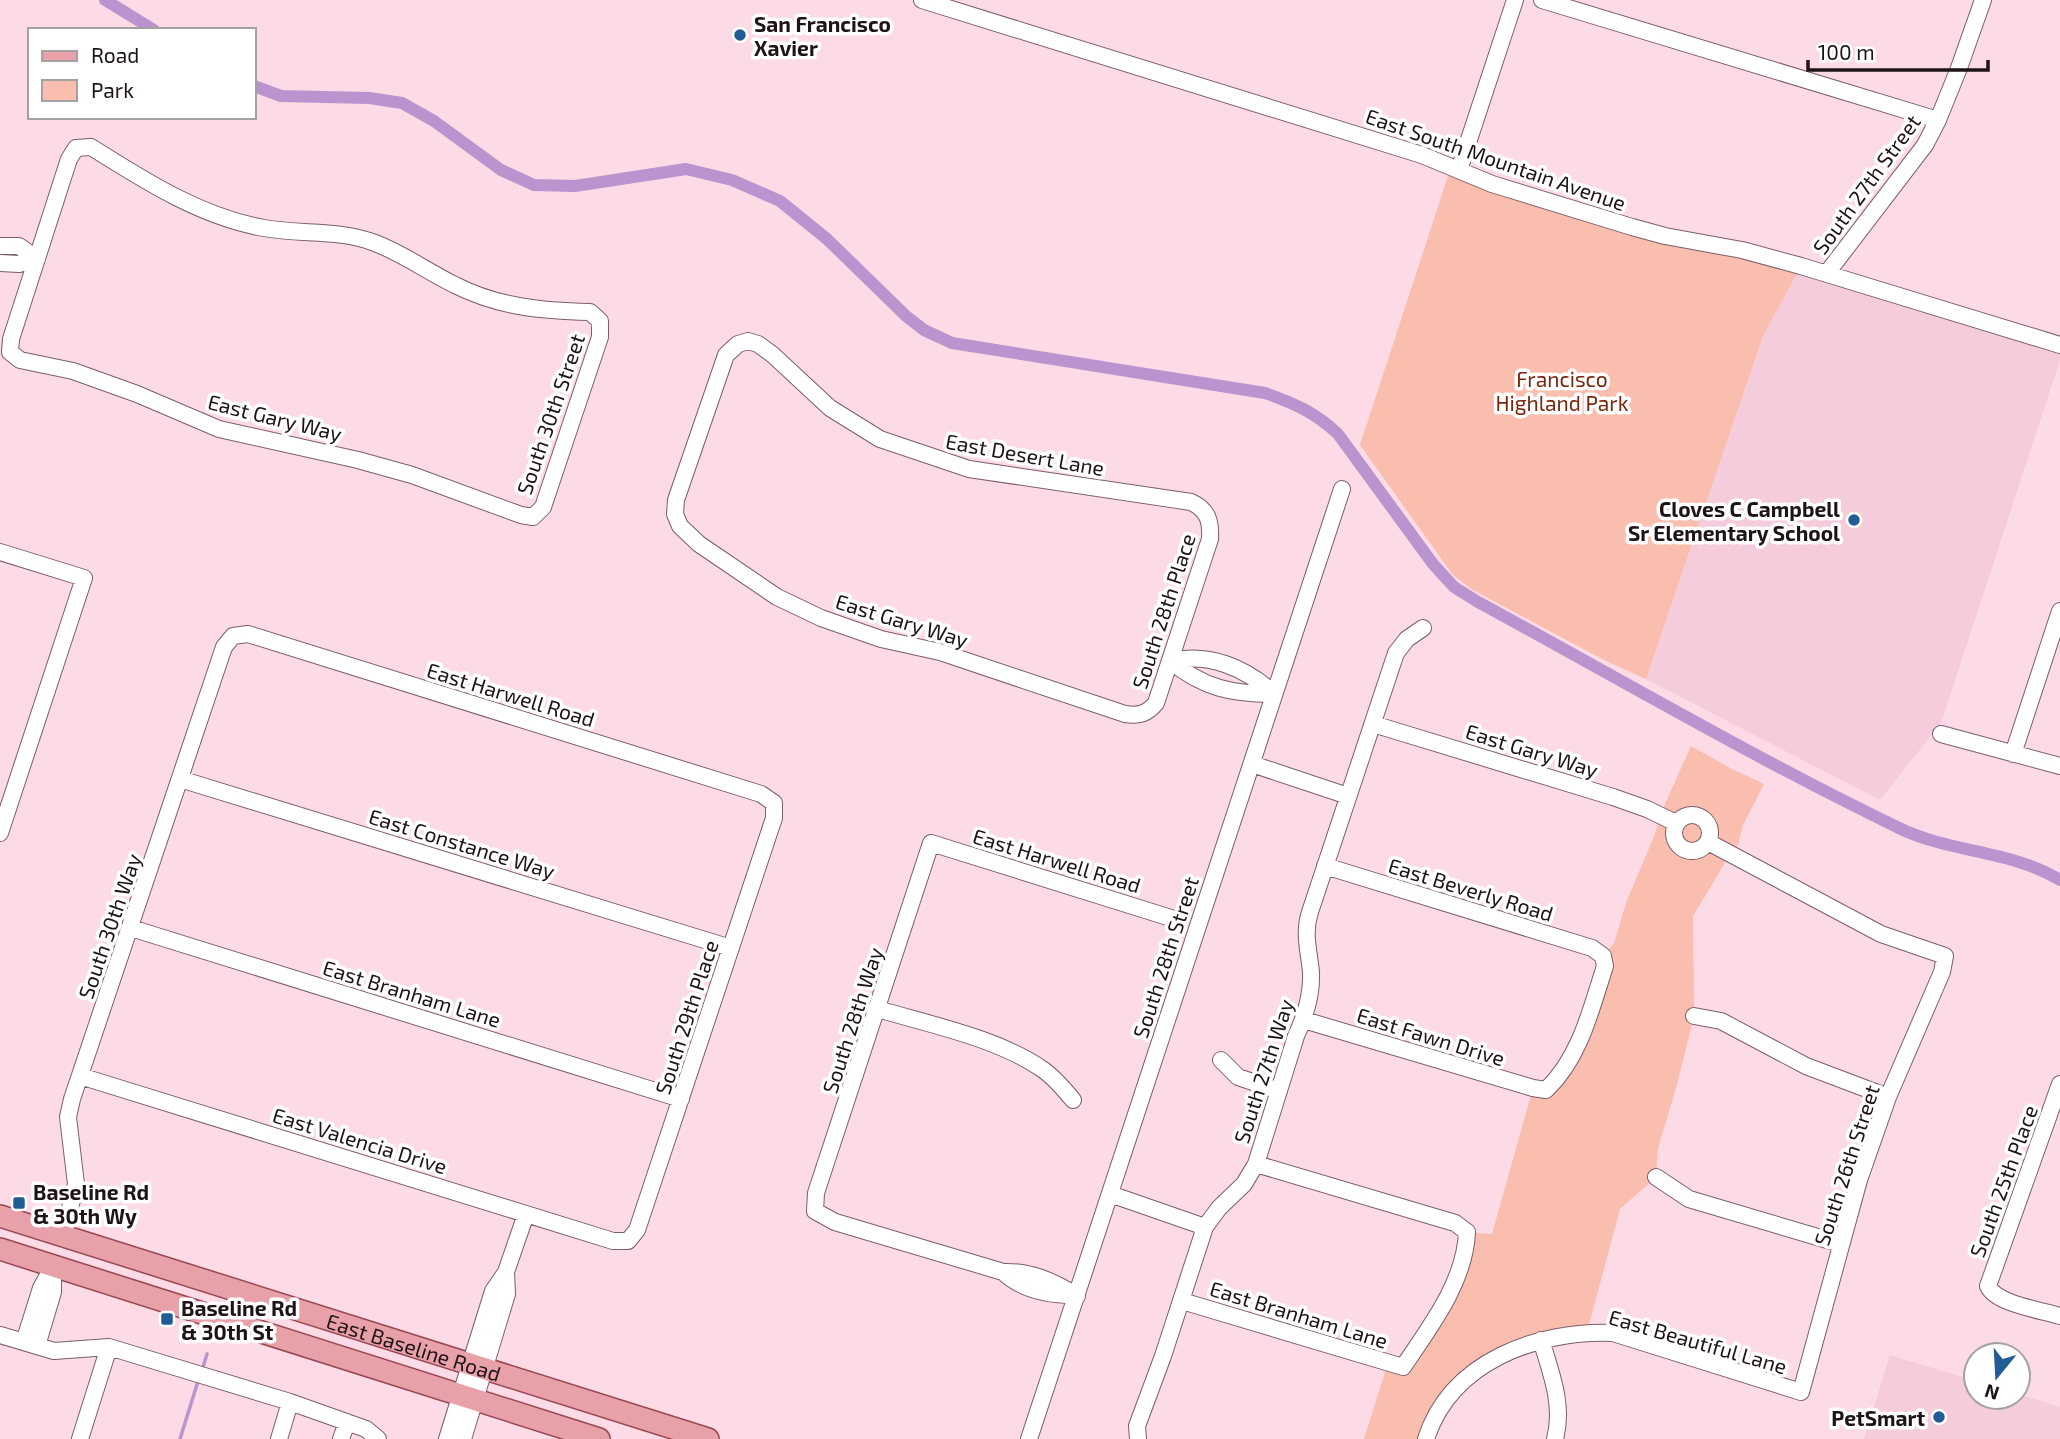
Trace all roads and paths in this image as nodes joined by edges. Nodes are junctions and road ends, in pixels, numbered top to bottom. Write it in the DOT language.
graph roads {
  1 [pos="922,0"];
  2 [pos="1515,0"];
  3 [pos="1542,0"];
  4 [pos="1983,0"];
  5 [pos="1938,120"];
  6 [pos="1459,170"];
  7 [pos="0,246"];
  8 [pos="37,259"];
  9 [pos="0,263"];
  10 [pos="1826,274"];
  11 [pos="2060,345"];
  12 [pos="1342,489"];
  13 [pos="675,514"];
  14 [pos="1208,516"];
  15 [pos="533,517"];
  16 [pos="0,552"];
  17 [pos="2060,611"];
  18 [pos="1423,628"];
  19 [pos="233,636"];
  20 [pos="1170,661"];
  21 [pos="1226,664"];
  22 [pos="1220,689"];
  23 [pos="1274,694"];
  24 [pos="1144,714"];
  25 [pos="1373,724"];
  26 [pos="1941,734"];
  27 [pos="2013,754"];
  28 [pos="1252,764"];
  29 [pos="2060,766"];
  30 [pos="180,779"];
  31 [pos="1348,796"];
  32 [pos="774,803"];
  33 [pos="1676,823"];
  34 [pos="0,832"];
  35 [pos="1708,842"];
  36 [pos="931,843"];
  37 [pos="1325,866"];
  38 [pos="1171,918"];
  39 [pos="131,928"];
  40 [pos="731,948"];
  41 [pos="878,1009"];
  42 [pos="1694,1016"];
  43 [pos="1304,1020"];
  44 [pos="1221,1060"];
  45 [pos="80,1076"];
  46 [pos="2060,1084"];
  47 [pos="1546,1090"];
  48 [pos="1279,1091"];
  49 [pos="1888,1097"];
  50 [pos="681,1099"];
  51 [pos="1073,1100"];
  52 [pos="1256,1164"];
  53 [pos="1656,1177"];
  54 [pos="1110,1194"];
  55 [pos="526,1214"];
  56 [pos="0,1216"];
  57 [pos="1205,1227"];
  58 [pos="63,1236"];
  59 [pos="628,1241"];
  60 [pos="1841,1244"];
  61 [pos="0,1249"];
  62 [pos="53,1266"];
  63 [pos="1077,1296"];
  64 [pos="1182,1301"];
  65 [pos="2060,1316"];
  66 [pos="0,1335"];
  67 [pos="1542,1340"];
  68 [pos="30,1344"];
  69 [pos="109,1347"];
  70 [pos="477,1366"];
  71 [pos="1801,1392"];
  72 [pos="468,1397"];
  73 [pos="290,1402"];
  74 [pos="346,1422"];
  75 [pos="83,1438"];
  76 [pos="279,1439"];
  77 [pos="341,1439"];
  78 [pos="378,1439"];
  79 [pos="447,1439"];
  80 [pos="463,1439"];
  81 [pos="598,1439"];
  82 [pos="708,1439"];
  83 [pos="1029,1439"];
  84 [pos="1138,1439"];
  85 [pos="1426,1439"];
  86 [pos="1555,1439"];
  1 -- 6 [label="street, East South Mountain Avenue"];
  2 -- 6 [label="street"];
  3 -- 5 [label="street"];
  4 -- 5 [label="street, South 27th Street"];
  5 -- 10 [label="street, South 27th Street"];
  6 -- 10 [label="street, East South Mountain Avenue"];
  7 -- 8 [label="street"];
  8 -- 9 [label="street"];
  8 -- 15 [label="street, East Gary Way"];
  8 -- 15 [label="street, South 30th Street"];
  10 -- 11 [label="street, East South Mountain Avenue"];
  12 -- 23 [label="street, South 28th Street"];
  13 -- 14 [label="street, East Desert Lane"];
  13 -- 24 [label="street, East Gary Way"];
  14 -- 20 [label="street, South 28th Place"];
  16 -- 34 [label="street"];
  17 -- 27 [label="street"];
  18 -- 25 [label="street, South 27th Way"];
  19 -- 30 [label="street, South 30th Way"];
  19 -- 32 [label="street, East Harwell Road"];
  20 -- 21 [label="street"];
  20 -- 22 [label="street"];
  20 -- 24 [label="street, South 28th Place"];
  21 -- 22 [label="street"];
  21 -- 23 [label="street"];
  22 -- 23 [label="street"];
  23 -- 28 [label="street, South 28th Street"];
  25 -- 31 [label="street, South 27th Way"];
  25 -- 33 [label="street, East Gary Way"];
  26 -- 27 [label="street"];
  27 -- 29 [label="street"];
  28 -- 31 [label="street"];
  28 -- 54 [label="street, South 28th Street"];
  30 -- 39 [label="street, South 30th Way"];
  30 -- 40 [label="street, East Constance Way"];
  31 -- 37 [label="street, South 27th Way"];
  32 -- 40 [label="street, South 29th Place"];
  33 -- 35 [label="street"];
  33 -- 35 [label="street, East Gary Way"];
  35 -- 49 [label="street, South 26th Street"];
  36 -- 38 [label="street, East Harwell Road"];
  36 -- 41 [label="street, South 28th Way"];
  37 -- 43 [label="street, South 27th Way"];
  37 -- 47 [label="street, East Beverly Road"];
  39 -- 45 [label="street, South 30th Way"];
  39 -- 50 [label="street, East Branham Lane"];
  40 -- 50 [label="street, South 29th Place"];
  41 -- 51 [label="street"];
  41 -- 63 [label="street, South 28th Way"];
  42 -- 49 [label="street"];
  43 -- 47 [label="street, East Fawn Drive"];
  43 -- 48 [label="street, South 27th Way"];
  44 -- 48 [label="street"];
  45 -- 55 [label="street, East Valencia Drive"];
  45 -- 58 [label="street, South 30th Way"];
  46 -- 65 [label="street, South 25th Place"];
  48 -- 52 [label="street, South 27th Way"];
  49 -- 60 [label="street, South 26th Street"];
  50 -- 59 [label="street, South 29th Place"];
  52 -- 57 [label="street, South 27th Way"];
  52 -- 64 [label="street, East Branham Lane"];
  53 -- 60 [label="street"];
  54 -- 57 [label="street"];
  54 -- 63 [label="street, South 28th Street"];
  55 -- 59 [label="street, East Valencia Drive"];
  55 -- 70 [label="street"];
  56 -- 58 [label="main road, East Baseline Road"];
  57 -- 64 [label="street, South 27th Way"];
  58 -- 62 [label="main road"];
  58 -- 70 [label="main road, East Baseline Road"];
  60 -- 71 [label="street, South 26th Street"];
  61 -- 62 [label="main road, East Baseline Road"];
  62 -- 68 [label="street"];
  62 -- 72 [label="main road, East Baseline Road"];
  63 -- 83 [label="street, South 28th Street"];
  64 -- 84 [label="street, South 27th Way"];
  66 -- 68 [label="street"];
  67 -- 71 [label="street, East Beautiful Lane"];
  67 -- 85 [label="street"];
  67 -- 86 [label="street"];
  68 -- 69 [label="street"];
  69 -- 73 [label="street"];
  69 -- 75 [label="street"];
  70 -- 72 [label="street"];
  70 -- 82 [label="main road, East Baseline Road"];
  72 -- 79 [label="street"];
  72 -- 80 [label="street"];
  72 -- 81 [label="main road, East Baseline Road"];
  73 -- 74 [label="street"];
  73 -- 76 [label="street"];
  74 -- 77 [label="street"];
  74 -- 78 [label="street"];
}
